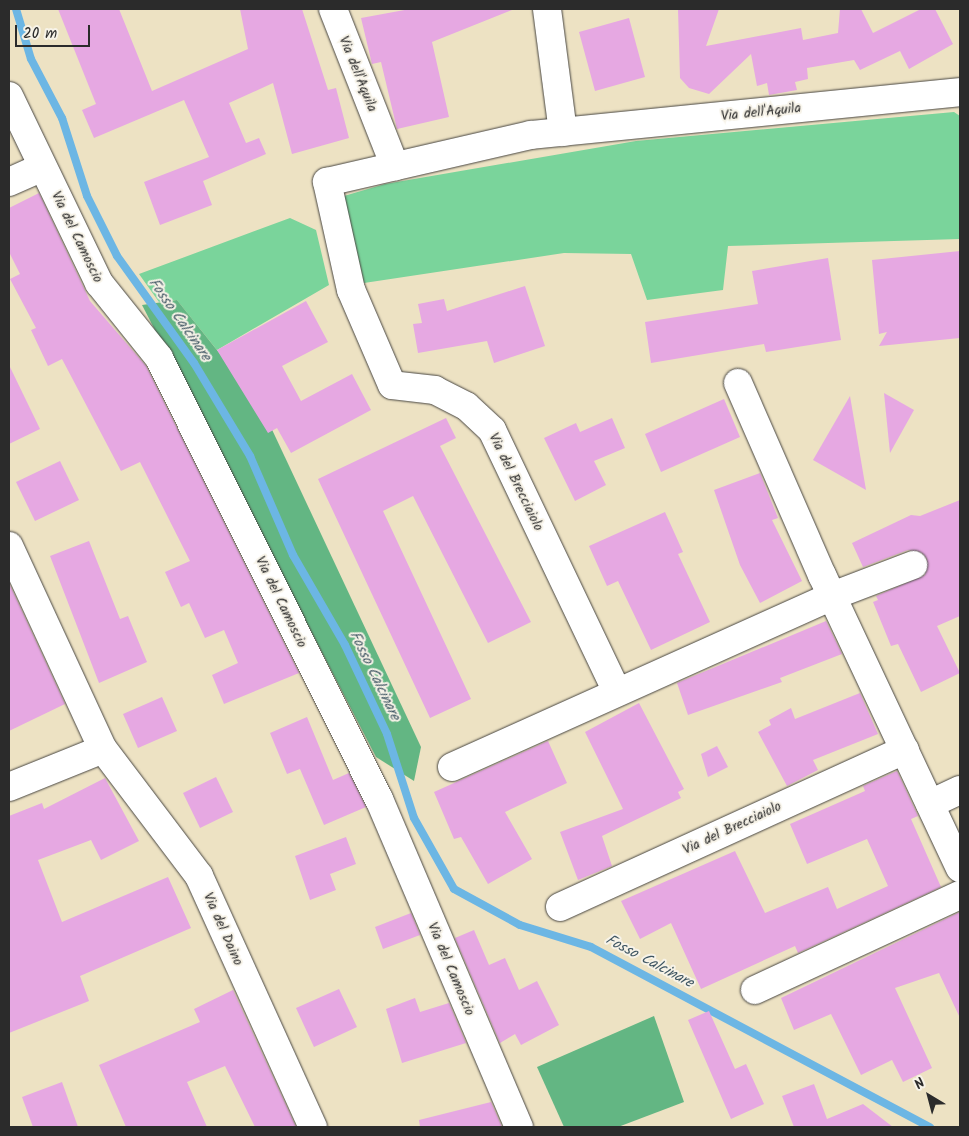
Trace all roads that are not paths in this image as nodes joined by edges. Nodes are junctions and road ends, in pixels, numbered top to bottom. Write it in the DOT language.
graph roads {
  1 [pos="332,9"];
  2 [pos="547,9"];
  3 [pos="951,93"];
  4 [pos="9,96"];
  5 [pos="563,132"];
  6 [pos="395,166"];
  7 [pos="42,167"];
  8 [pos="9,182"];
  9 [pos="327,182"];
  10 [pos="738,383"];
  11 [pos="9,546"];
  12 [pos="913,565"];
  13 [pos="832,596"];
  14 [pos="617,692"];
  15 [pos="103,749"];
  16 [pos="904,750"];
  17 [pos="452,767"];
  18 [pos="9,787"];
  19 [pos="960,790"];
  20 [pos="930,804"];
  21 [pos="960,868"];
  22 [pos="960,895"];
  23 [pos="560,907"];
  24 [pos="755,990"];
  25 [pos="313,1127"];
  26 [pos="519,1127"];
  1 -- 6 [label="street, Via dell'Aquila"];
  2 -- 5 [label="street"];
  3 -- 5 [label="street, Via dell'Aquila"];
  4 -- 7 [label="street, Via del Camoscio"];
  5 -- 6 [label="street, Via dell'Aquila"];
  6 -- 9 [label="street, Via dell'Aquila"];
  7 -- 8 [label="street"];
  7 -- 26 [label="street, Via del Camoscio"];
  9 -- 14 [label="street, Via del Brecciaiolo"];
  10 -- 13 [label="street"];
  11 -- 15 [label="street, Via del Daino"];
  12 -- 13 [label="street"];
  13 -- 14 [label="street"];
  13 -- 16 [label="street"];
  14 -- 17 [label="street"];
  15 -- 18 [label="street"];
  15 -- 25 [label="street, Via del Daino"];
  16 -- 20 [label="street"];
  16 -- 23 [label="street, Via del Brecciaiolo"];
  19 -- 20 [label="street"];
  20 -- 21 [label="street"];
  22 -- 24 [label="street"];
}
